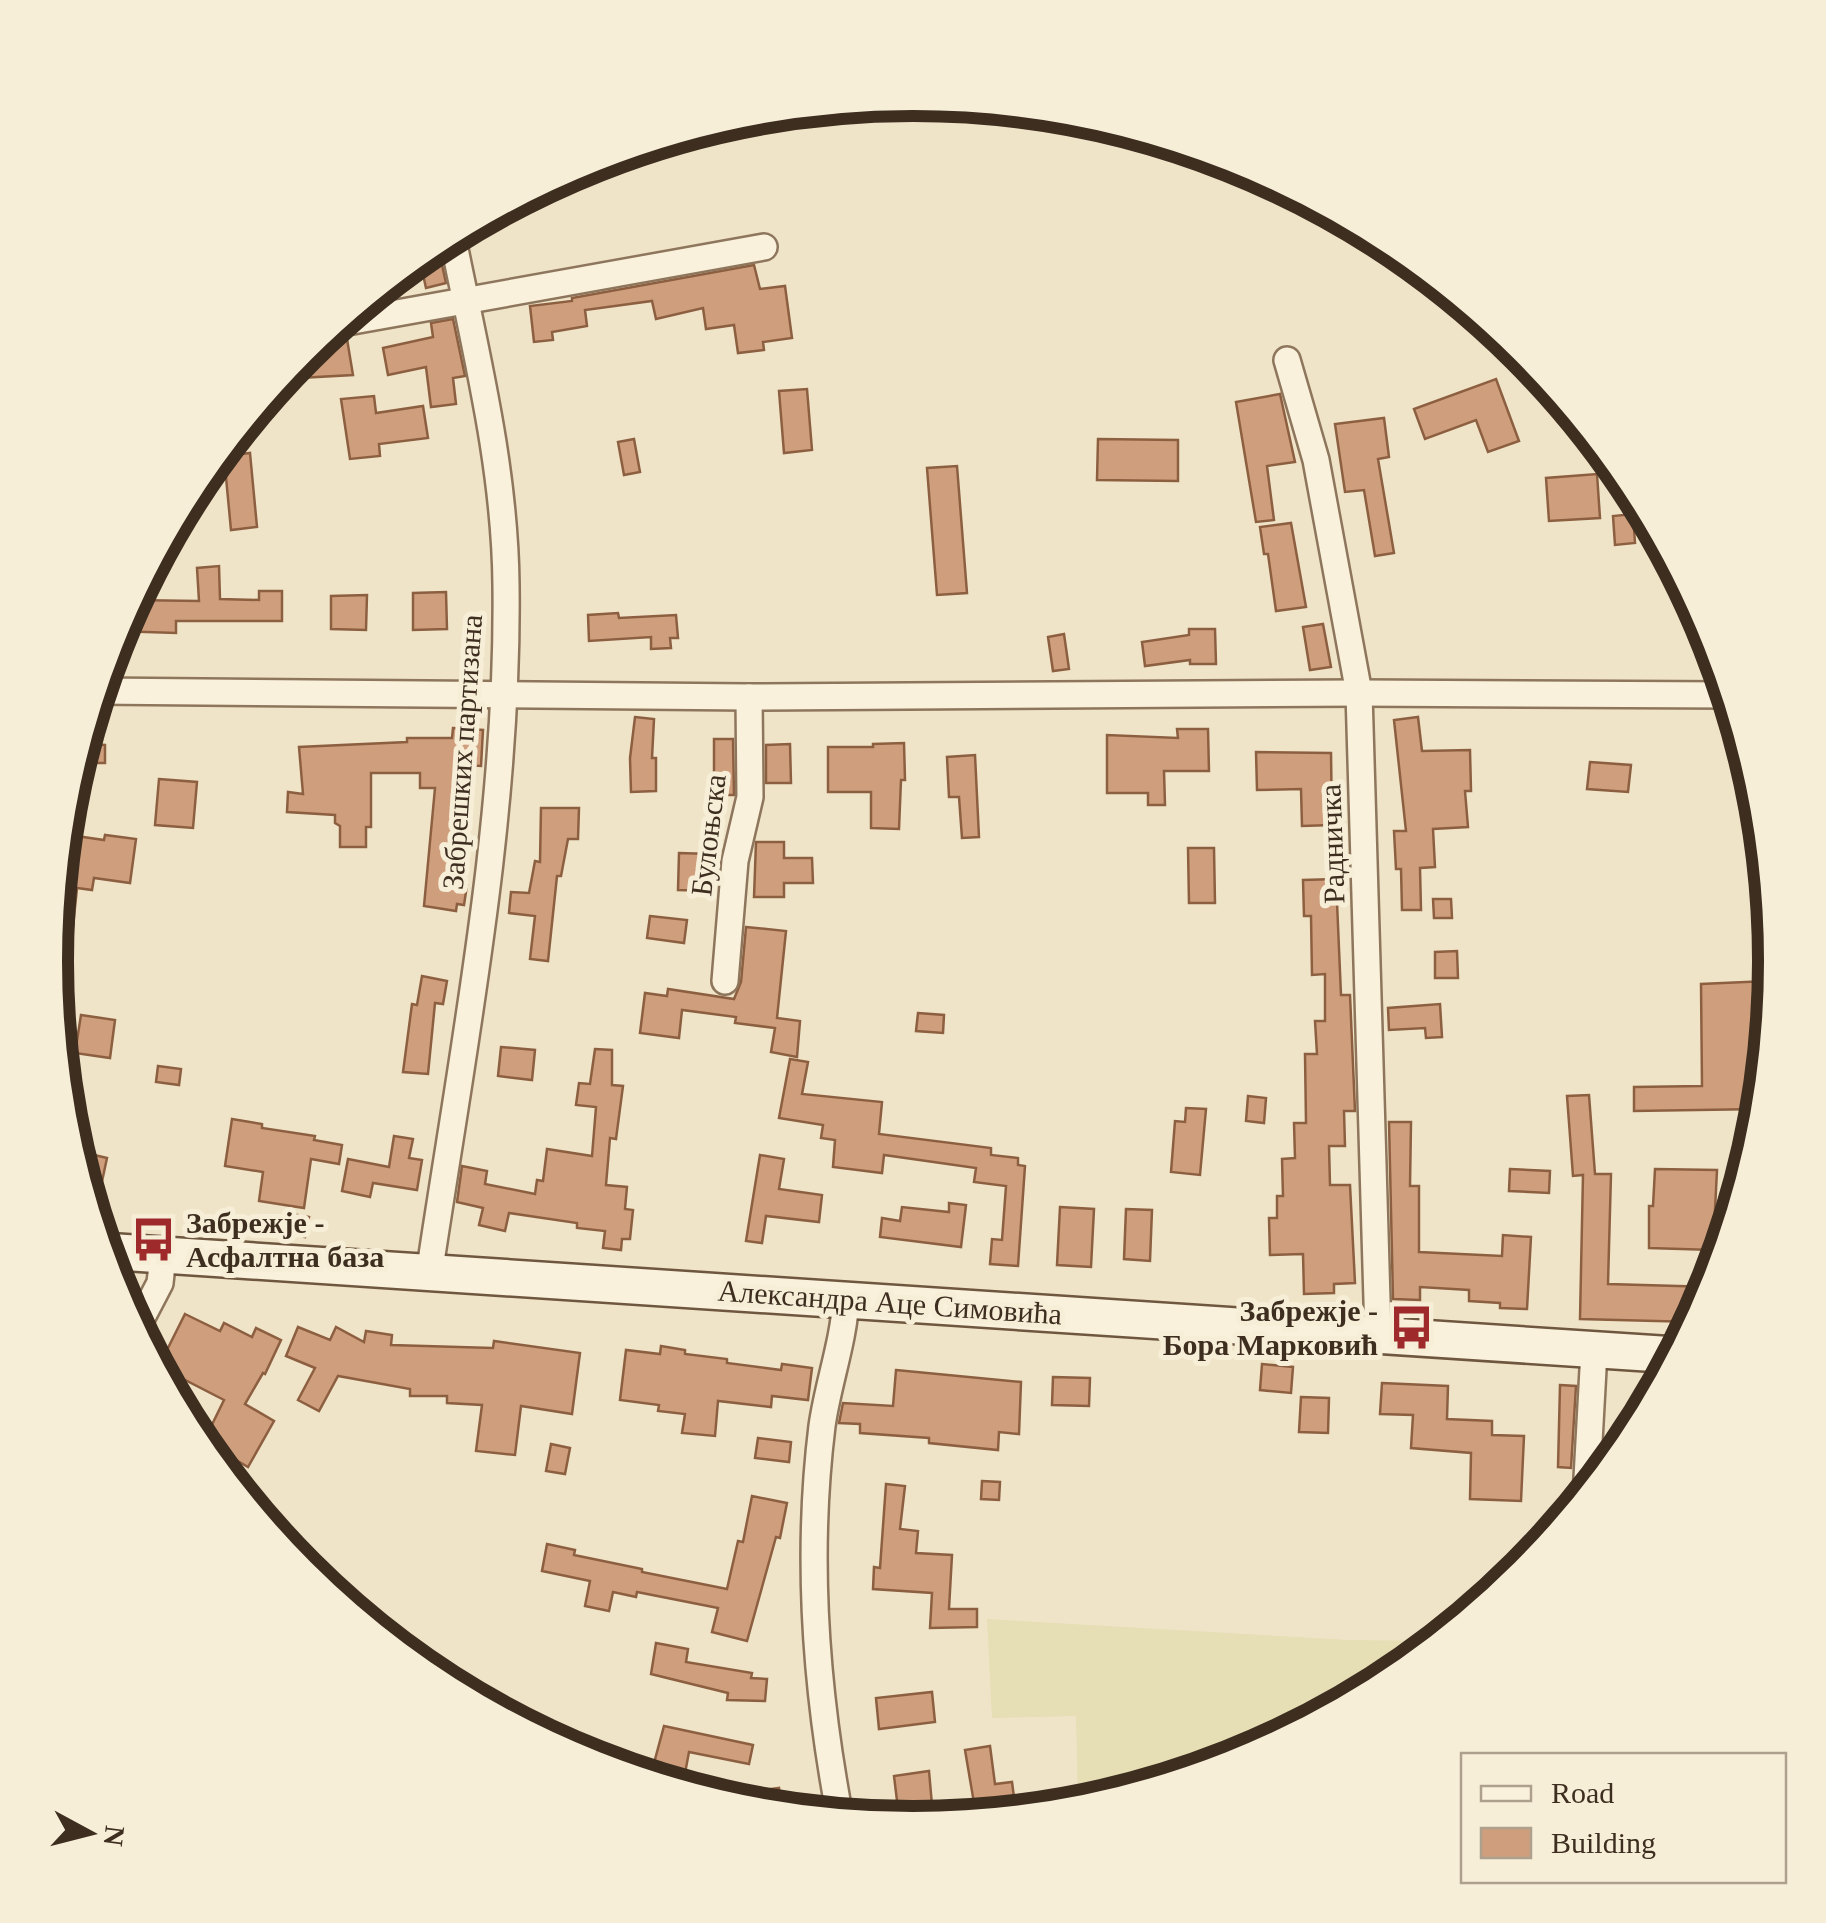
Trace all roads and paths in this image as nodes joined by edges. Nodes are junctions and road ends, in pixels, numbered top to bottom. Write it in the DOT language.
graph roads {
  1 [pos="764,246"];
  2 [pos="455,250"];
  3 [pos="465,301"];
  4 [pos="377,309"];
  5 [pos="1287,360"];
  6 [pos="111,692"];
  7 [pos="504,693"];
  8 [pos="1359,693"];
  9 [pos="1715,695"];
  10 [pos="749,697"];
  11 [pos="726,982"];
  12 [pos="119,1252"];
  13 [pos="163,1256"];
  14 [pos="429,1275"];
  15 [pos="846,1298"];
  16 [pos="145,1313"];
  17 [pos="1378,1334"];
  18 [pos="1594,1351"];
  19 [pos="1661,1354"];
  20 [pos="1587,1471"];
  21 [pos="838,1803"];
  1 -- 3 [label="street"];
  2 -- 3 [label="street, Забрешких партизана"];
  3 -- 4 [label="street"];
  3 -- 7 [label="street, Забрешких партизана"];
  5 -- 8 [label="street, Радничка"];
  6 -- 7 [label="street"];
  7 -- 10 [label="street"];
  7 -- 14 [label="street, Забрешких партизана"];
  8 -- 9 [label="street"];
  8 -- 10 [label="street"];
  8 -- 17 [label="street, Радничка"];
  10 -- 11 [label="street, Булоњска"];
  12 -- 13 [label="street, Александра Аце Симовића"];
  13 -- 14 [label="street, Александра Аце Симовића"];
  13 -- 16 [label="street"];
  14 -- 15 [label="street, Александра Аце Симовића"];
  15 -- 17 [label="street, Александра Аце Симовића"];
  15 -- 21 [label="street"];
  17 -- 18 [label="street, Александра Аце Симовића"];
  18 -- 19 [label="street, Александра Аце Симовића"];
  18 -- 20 [label="street"];
}
